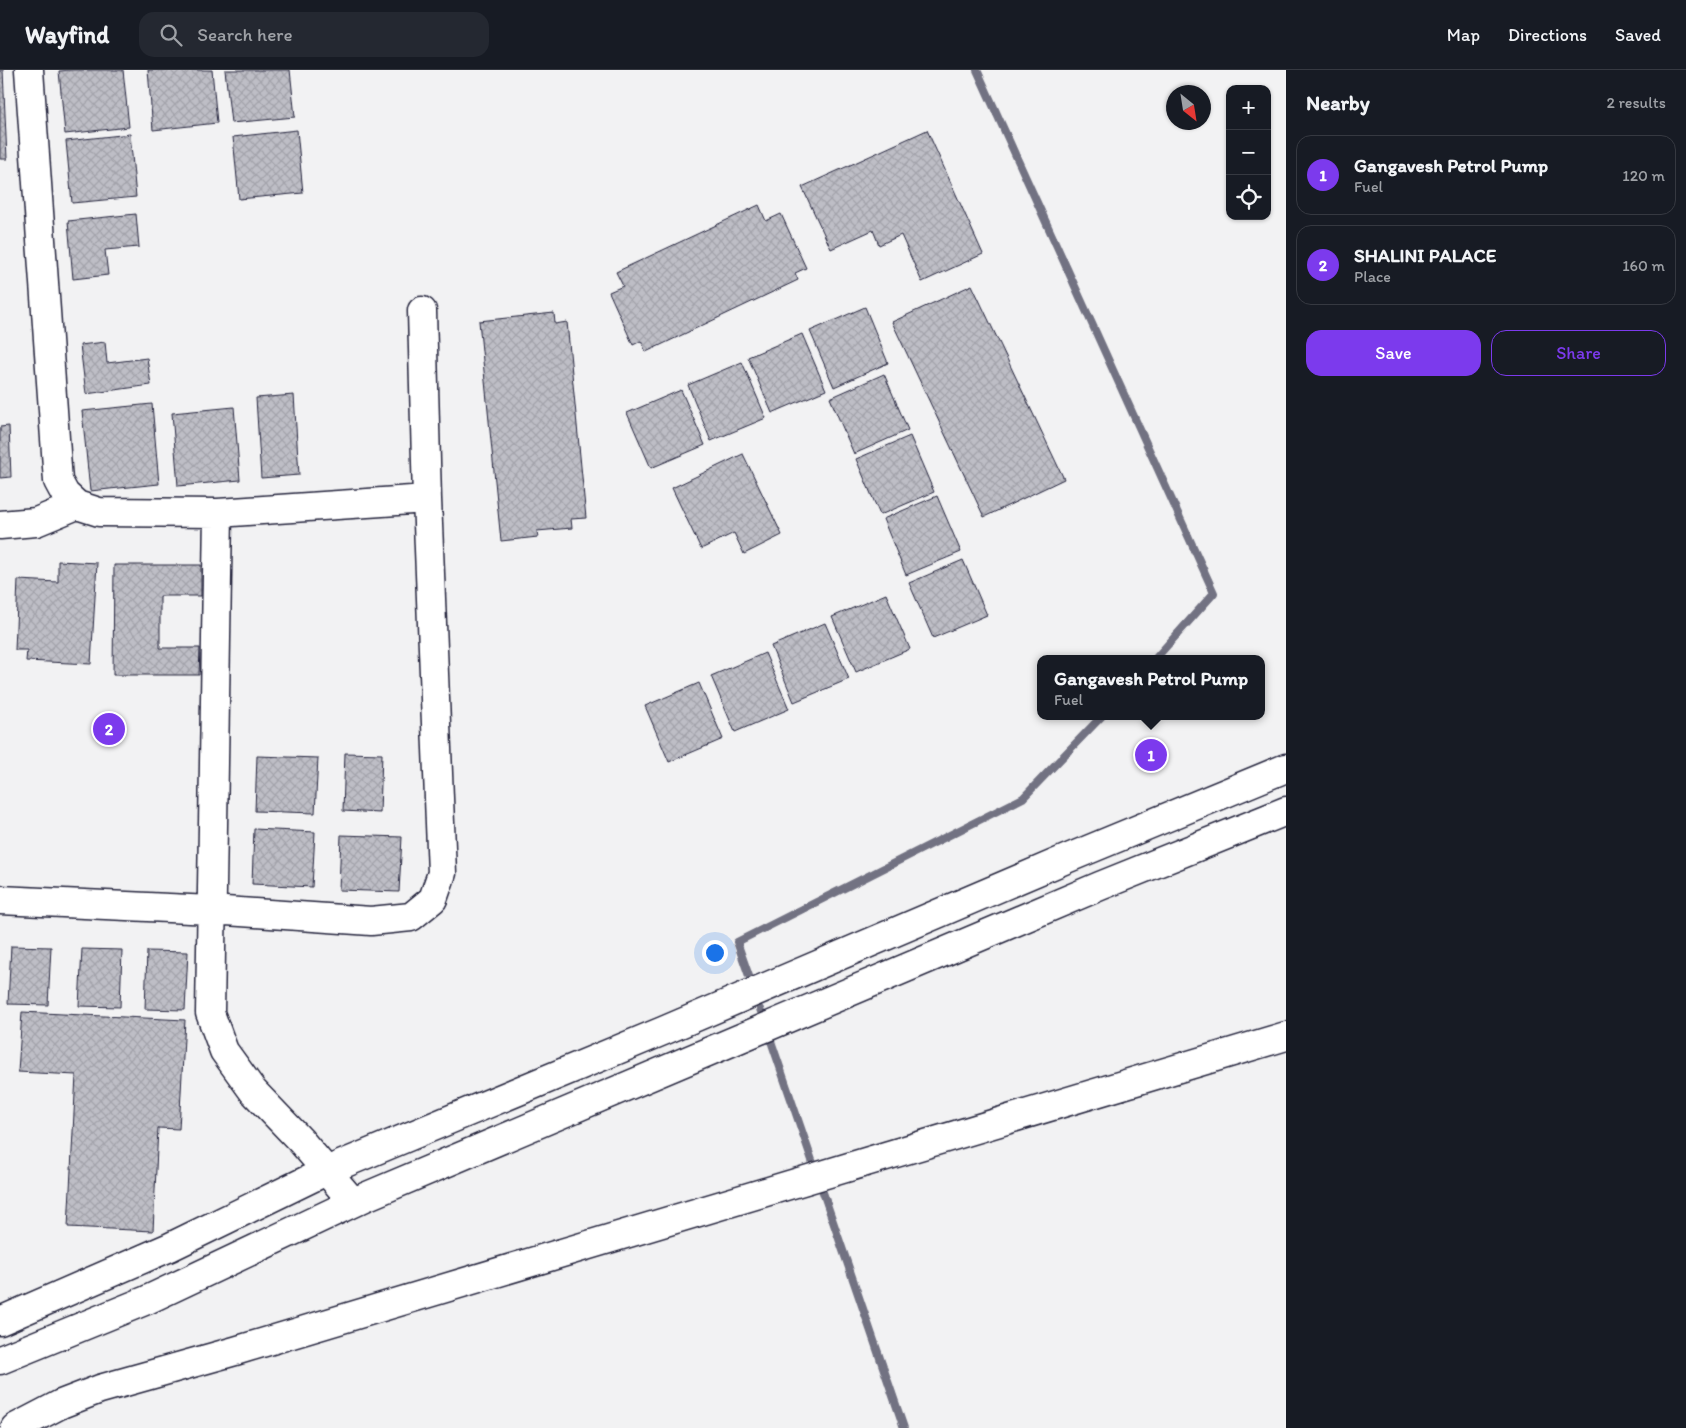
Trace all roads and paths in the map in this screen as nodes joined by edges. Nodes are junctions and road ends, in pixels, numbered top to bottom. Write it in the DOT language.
graph roads {
  1 [pos="29,70"];
  2 [pos="422,311"];
  3 [pos="427,499"];
  4 [pos="77,505"];
  5 [pos="218,513"];
  6 [pos="0,525"];
  7 [pos="1286,768"];
  8 [pos="1286,811"];
  9 [pos="0,900"];
  10 [pos="211,910"];
  11 [pos="1286,1036"];
  12 [pos="326,1171"];
  13 [pos="353,1202"];
  14 [pos="0,1321"];
  15 [pos="0,1360"];
  16 [pos="15,1428"];
  1 -- 4 [label="main road"];
  2 -- 3 [label="main road"];
  3 -- 5 [label="main road"];
  3 -- 10 [label="main road"];
  4 -- 5 [label="main road"];
  4 -- 6 [label="main road"];
  5 -- 10 [label="main road"];
  7 -- 12 [label="main road"];
  8 -- 13 [label="main road"];
  9 -- 10 [label="main road"];
  10 -- 12 [label="main road"];
  11 -- 16 [label="main road"];
  12 -- 13 [label="main road"];
  12 -- 14 [label="main road"];
  13 -- 15 [label="main road"];
}
